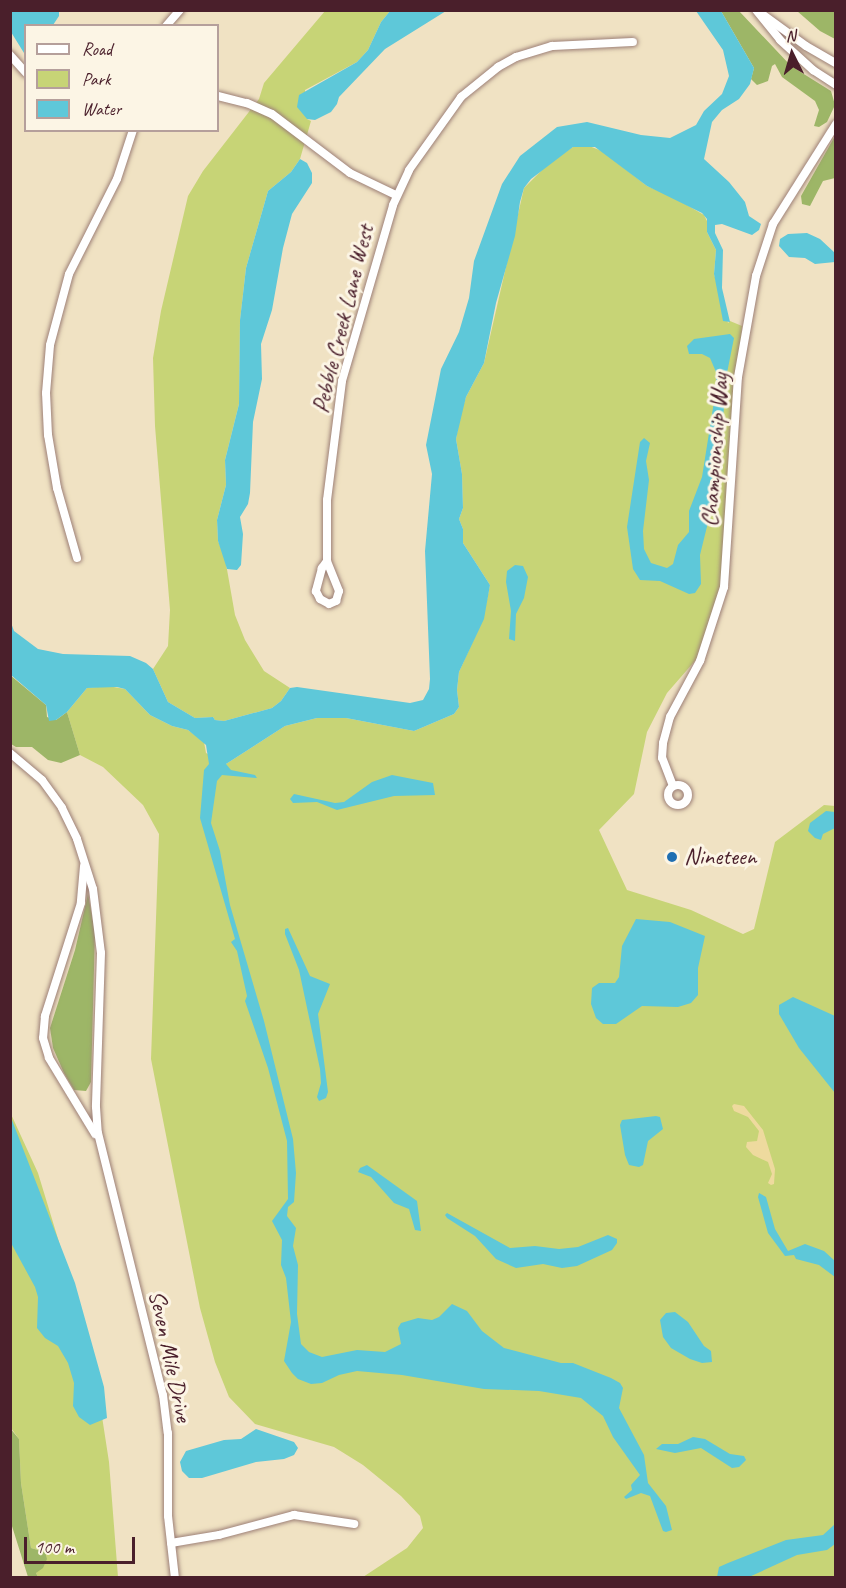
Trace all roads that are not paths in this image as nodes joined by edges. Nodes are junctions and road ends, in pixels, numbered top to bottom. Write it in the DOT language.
graph roads {
  1 [pos="180,10"];
  2 [pos="757,10"];
  3 [pos="168,24"];
  4 [pos="633,42"];
  5 [pos="10,55"];
  6 [pos="836,63"];
  7 [pos="24,71"];
  8 [pos="836,85"];
  9 [pos="219,96"];
  10 [pos="836,124"];
  11 [pos="133,132"];
  12 [pos="396,195"];
  13 [pos="76,558"];
  14 [pos="327,561"];
  15 [pos="10,753"];
  16 [pos="673,786"];
  17 [pos="83,855"];
  18 [pos="100,1146"];
  19 [pos="354,1524"];
  20 [pos="171,1542"];
  21 [pos="175,1578"];
  1 -- 3 [label="street"];
  2 -- 6 [label="street"];
  2 -- 8 [label="street"];
  4 -- 12 [label="street, Pebble Creek Lane West"];
  5 -- 7 [label="street"];
  9 -- 12 [label="street"];
  10 -- 16 [label="street, Championship Way"];
  11 -- 13 [label="street"];
  12 -- 14 [label="street, Pebble Creek Lane West"];
  14 -- 14 [label="street, Pebble Creek Lane West"];
  15 -- 17 [label="street, Seven Mile Drive"];
  17 -- 18 [label="street, Seven Mile Drive"];
  17 -- 18 [label="street, Seven Mile Drive"];
  18 -- 20 [label="street, Seven Mile Drive"];
  19 -- 20 [label="street"];
  20 -- 21 [label="street, Seven Mile Drive"];
}
